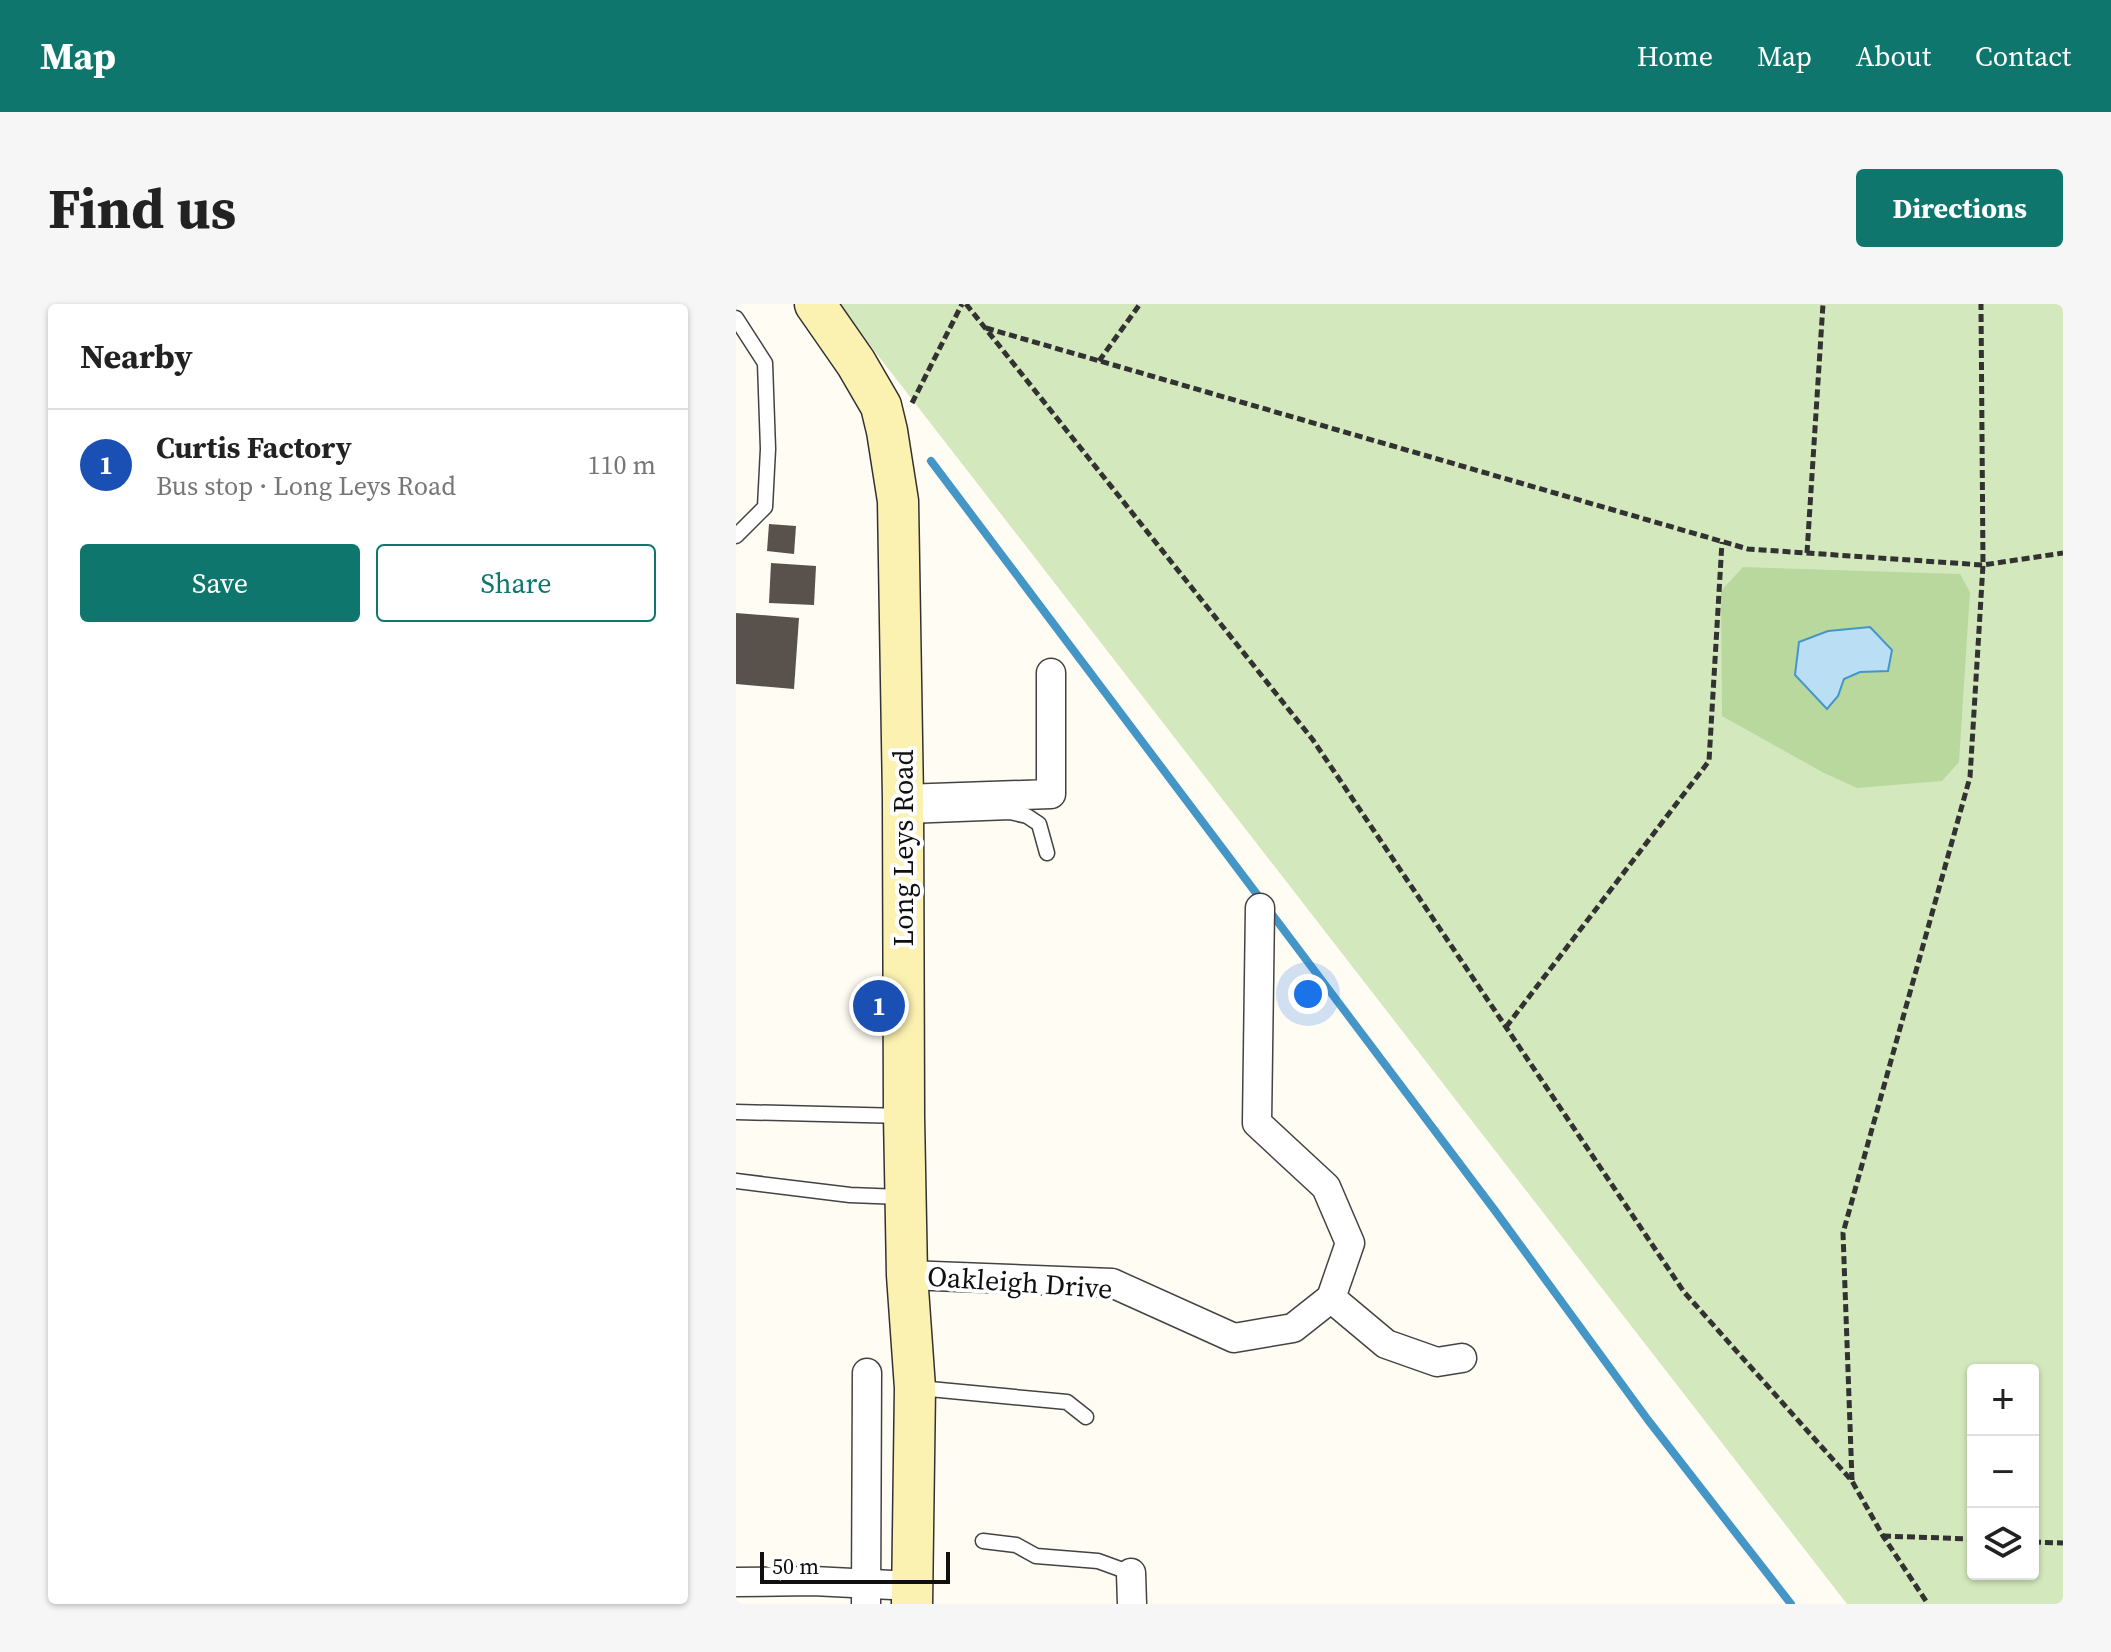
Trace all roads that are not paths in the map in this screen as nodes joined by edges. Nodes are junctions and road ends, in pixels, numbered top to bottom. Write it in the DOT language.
graph roads {
  1 [pos="815,304"];
  2 [pos="736,318"];
  3 [pos="736,536"];
  4 [pos="1051,673"];
  5 [pos="903,808"];
  6 [pos="1047,853"];
  7 [pos="1260,908"];
  8 [pos="736,1112"];
  9 [pos="904,1116"];
  10 [pos="736,1181"];
  11 [pos="906,1197"];
  12 [pos="907,1275"];
  13 [pos="1331,1298"];
  14 [pos="1462,1358"];
  15 [pos="867,1373"];
  16 [pos="915,1388"];
  17 [pos="1086,1417"];
  18 [pos="983,1541"];
  19 [pos="1131,1573"];
  20 [pos="736,1582"];
  21 [pos="867,1594"];
  22 [pos="912,1595"];
  23 [pos="1132,1604"];
  1 -- 5 [label="street, Long Leys Road"];
  2 -- 3 [label="lane"];
  4 -- 5 [label="street"];
  5 -- 6 [label="lane"];
  5 -- 9 [label="street, Long Leys Road"];
  7 -- 13 [label="street"];
  8 -- 9 [label="lane"];
  9 -- 11 [label="street, Long Leys Road"];
  10 -- 11 [label="lane"];
  11 -- 12 [label="street, Long Leys Road"];
  12 -- 13 [label="street, Oakleigh Drive"];
  12 -- 16 [label="street, Long Leys Road"];
  13 -- 14 [label="street"];
  15 -- 21 [label="street"];
  16 -- 17 [label="lane"];
  16 -- 22 [label="street, Long Leys Road"];
  18 -- 19 [label="lane"];
  19 -- 23 [label="street"];
  20 -- 21 [label="street"];
  21 -- 22 [label="street"];
}
